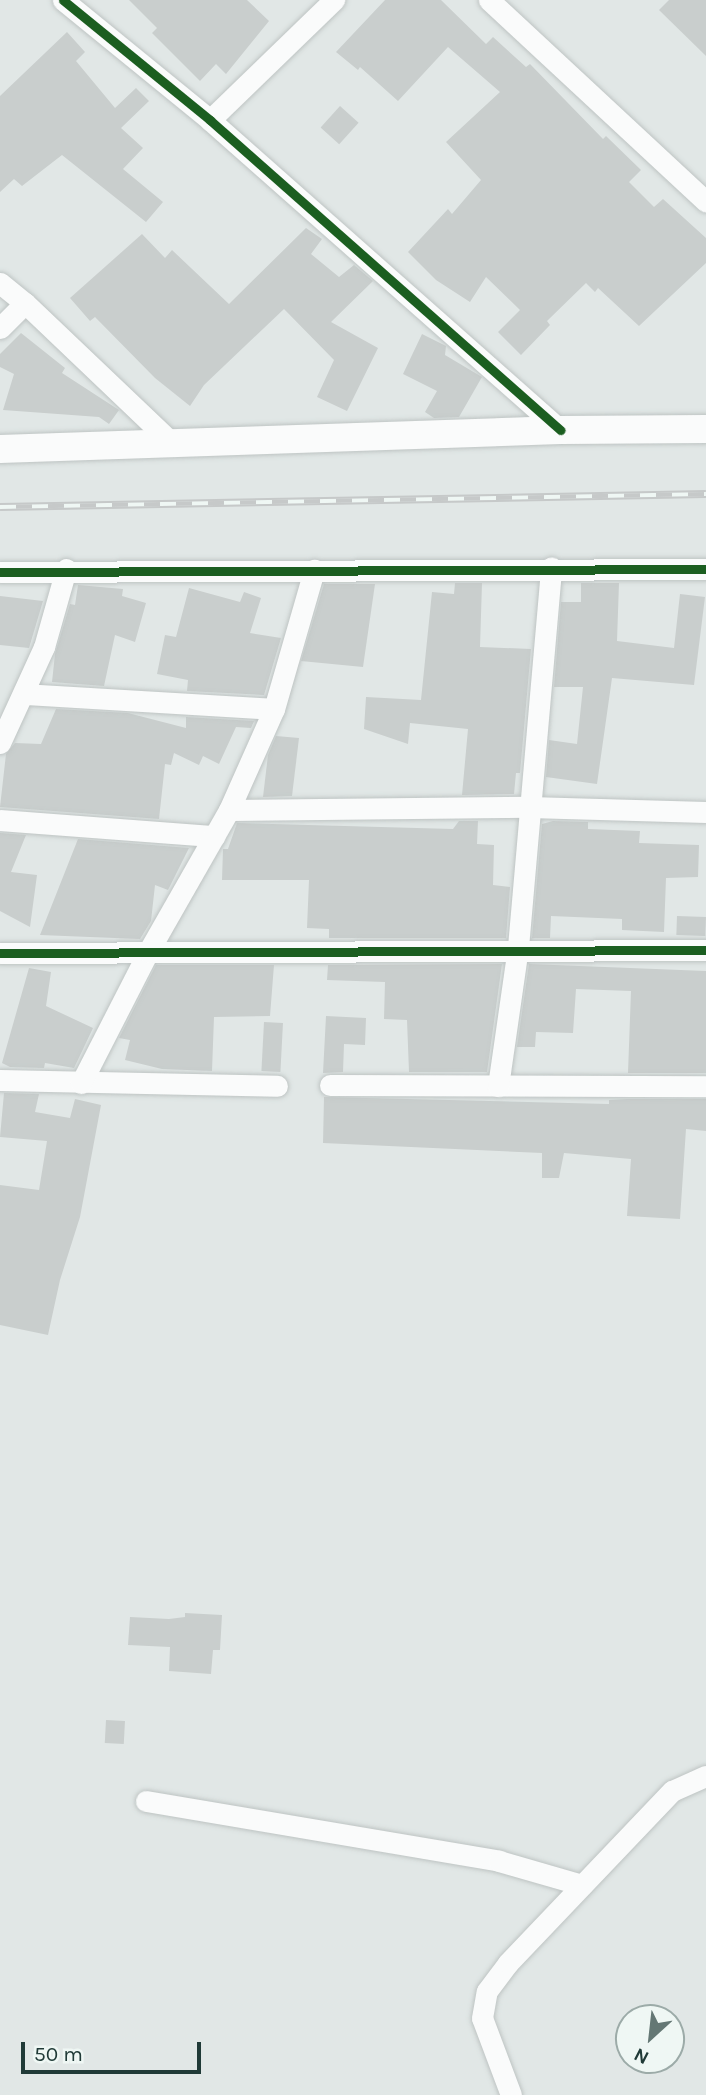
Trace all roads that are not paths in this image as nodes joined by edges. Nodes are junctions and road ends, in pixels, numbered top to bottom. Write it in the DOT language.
graph roads {
  1 [pos="63,0"];
  2 [pos="334,0"];
  3 [pos="489,0"];
  4 [pos="210,120"];
  5 [pos="706,202"];
  6 [pos="0,282"];
  7 [pos="25,303"];
  8 [pos="0,328"];
  9 [pos="706,429"];
  10 [pos="561,430"];
  11 [pos="174,445"];
  12 [pos="0,449"];
  13 [pos="551,567"];
  14 [pos="66,569"];
  15 [pos="706,569"];
  16 [pos="314,570"];
  17 [pos="0,572"];
  18 [pos="24,694"];
  19 [pos="274,709"];
  20 [pos="6,714"];
  21 [pos="0,743"];
  22 [pos="529,807"];
  23 [pos="229,810"];
  24 [pos="706,812"];
  25 [pos="0,820"];
  26 [pos="214,836"];
  27 [pos="519,947"];
  28 [pos="706,950"];
  29 [pos="148,952"];
  30 [pos="0,953"];
  31 [pos="0,1080"];
  32 [pos="81,1083"];
  33 [pos="330,1085"];
  34 [pos="277,1086"];
  35 [pos="498,1086"];
  36 [pos="706,1086"];
  37 [pos="706,1776"];
  38 [pos="146,1801"];
  39 [pos="582,1885"];
  40 [pos="511,2095"];
  1 -- 4 [label="street"];
  2 -- 4 [label="street"];
  3 -- 5 [label="street"];
  4 -- 10 [label="street"];
  6 -- 7 [label="street"];
  7 -- 8 [label="street"];
  7 -- 11 [label="street"];
  9 -- 10 [label="main road"];
  10 -- 11 [label="main road"];
  11 -- 12 [label="main road"];
  13 -- 15 [label="street"];
  13 -- 16 [label="street"];
  13 -- 22 [label="street"];
  14 -- 16 [label="street"];
  14 -- 17 [label="street"];
  14 -- 18 [label="street"];
  16 -- 19 [label="street"];
  18 -- 19 [label="street"];
  18 -- 20 [label="street"];
  19 -- 23 [label="street"];
  20 -- 21 [label="street"];
  22 -- 23 [label="street"];
  22 -- 24 [label="street"];
  22 -- 27 [label="street"];
  23 -- 26 [label="street"];
  25 -- 26 [label="street"];
  26 -- 29 [label="street"];
  27 -- 28 [label="street"];
  27 -- 29 [label="street"];
  27 -- 35 [label="street"];
  29 -- 30 [label="street"];
  29 -- 32 [label="street"];
  31 -- 32 [label="street"];
  32 -- 34 [label="street"];
  33 -- 35 [label="street"];
  35 -- 36 [label="street"];
  37 -- 39 [label="street"];
  38 -- 39 [label="street"];
  39 -- 40 [label="street"];
}
